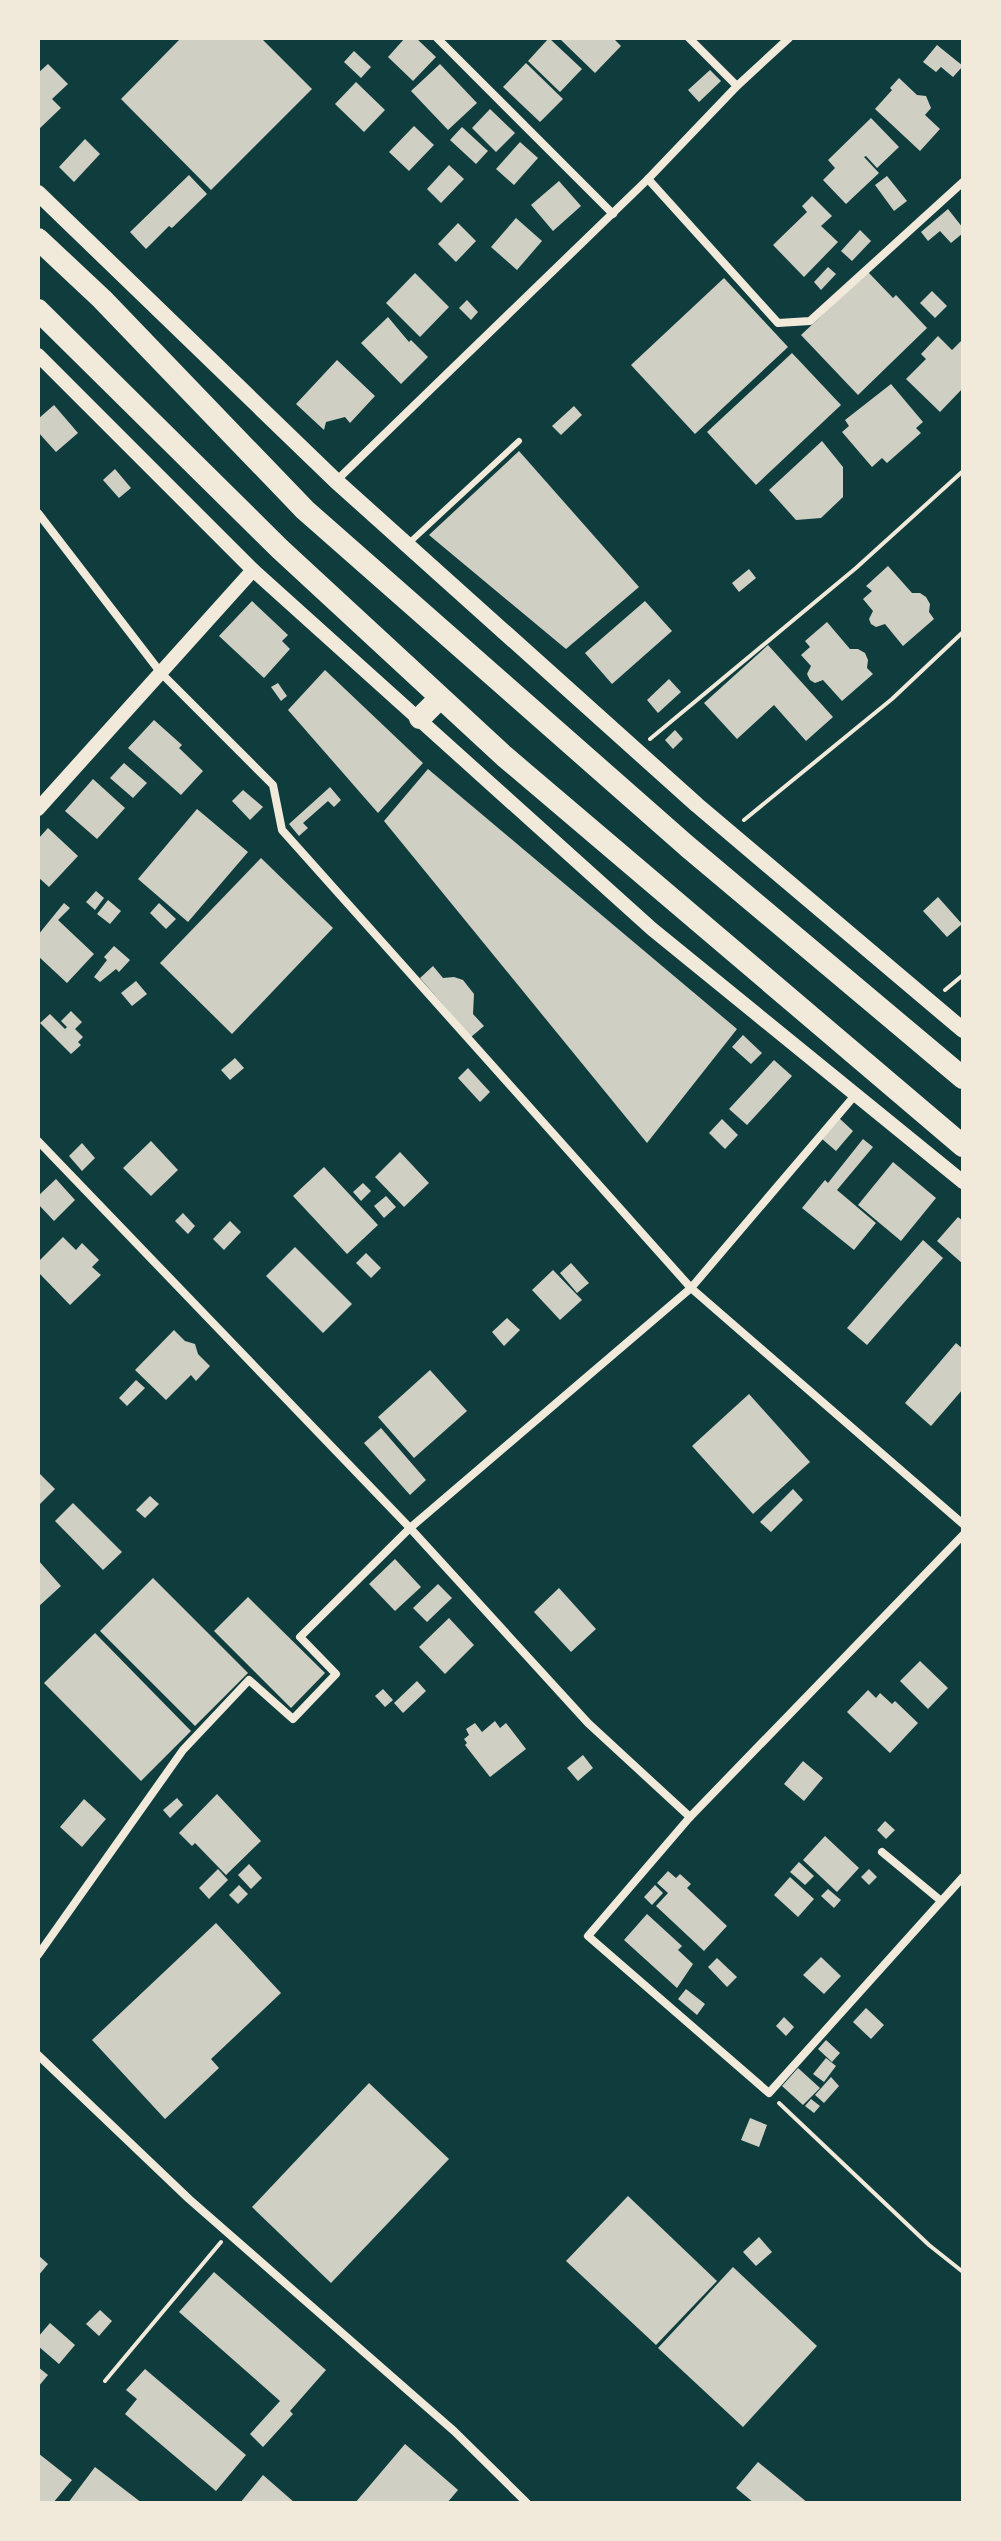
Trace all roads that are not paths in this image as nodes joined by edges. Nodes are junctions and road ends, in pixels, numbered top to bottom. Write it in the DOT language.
graph roads {
  1 [pos="437,38"];
  2 [pos="689,38"];
  3 [pos="789,38"];
  4 [pos="737,86"];
  5 [pos="648,179"];
  6 [pos="963,182"];
  7 [pos="38,193"];
  8 [pos="613,214"];
  9 [pos="38,239"];
  10 [pos="38,310"];
  11 [pos="38,355"];
  12 [pos="519,441"];
  13 [pos="336,481"];
  14 [pos="38,513"];
  15 [pos="407,545"];
  16 [pos="253,570"];
  17 [pos="161,673"];
  18 [pos="440,698"];
  19 [pos="420,718"];
  20 [pos="38,809"];
  21 [pos="963,1030"];
  22 [pos="963,1078"];
  23 [pos="856,1094"];
  24 [pos="38,1141"];
  25 [pos="963,1146"];
  26 [pos="963,1182"];
  27 [pos="691,1288"];
  28 [pos="963,1524"];
  29 [pos="410,1528"];
  30 [pos="963,1535"];
  31 [pos="690,1817"];
  32 [pos="882,1852"];
  33 [pos="963,1877"];
  34 [pos="940,1900"];
  35 [pos="38,1955"];
  36 [pos="38,2055"];
  37 [pos="527,2503"];
  1 -- 8 [label="street"];
  2 -- 4 [label="street"];
  3 -- 4 [label="street"];
  4 -- 5 [label="street"];
  5 -- 6 [label="street"];
  5 -- 8 [label="street"];
  7 -- 13 [label="main road"];
  8 -- 13 [label="street"];
  9 -- 22 [label="highway"];
  10 -- 18 [label="highway"];
  11 -- 16 [label="street"];
  12 -- 15 [label="lane"];
  13 -- 15 [label="main road"];
  14 -- 17 [label="street"];
  15 -- 21 [label="main road"];
  16 -- 17 [label="street"];
  16 -- 19 [label="street"];
  17 -- 20 [label="street"];
  17 -- 27 [label="street"];
  18 -- 19 [label="highway"];
  18 -- 25 [label="highway"];
  19 -- 23 [label="street"];
  23 -- 26 [label="street"];
  23 -- 27 [label="street"];
  24 -- 29 [label="street"];
  27 -- 28 [label="street"];
  27 -- 29 [label="street"];
  29 -- 31 [label="street"];
  29 -- 35 [label="street"];
  30 -- 31 [label="street"];
  31 -- 34 [label="street"];
  32 -- 34 [label="street"];
  33 -- 34 [label="street"];
  36 -- 37 [label="street"];
}
